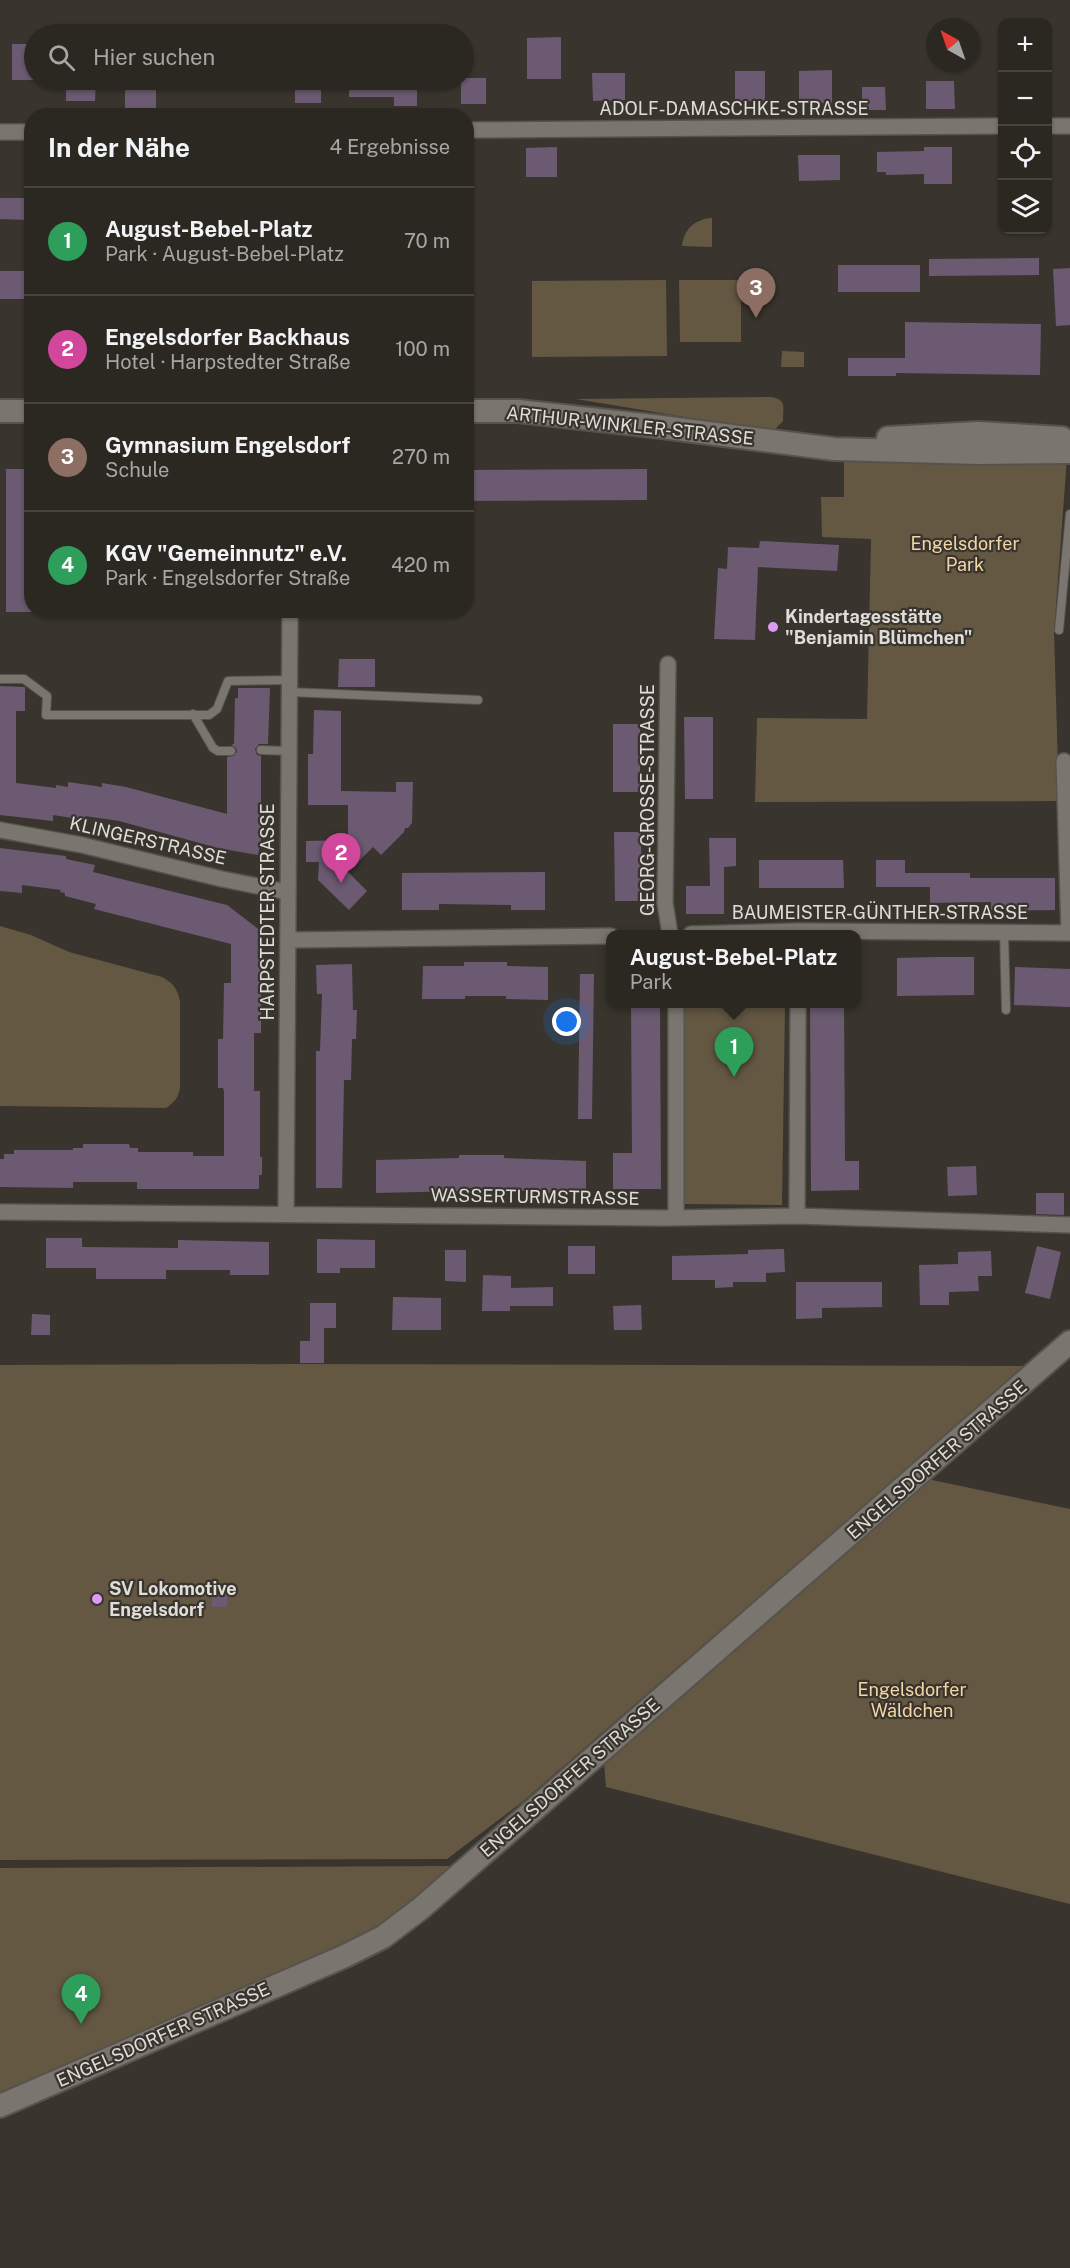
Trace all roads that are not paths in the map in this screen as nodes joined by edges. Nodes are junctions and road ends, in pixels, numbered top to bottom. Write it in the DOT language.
graph roads {
  1 [pos="998,126"];
  2 [pos="1052,126"];
  3 [pos="1070,126"];
  4 [pos="474,130"];
  5 [pos="0,132"];
  6 [pos="24,132"];
  7 [pos="0,411"];
  8 [pos="24,411"];
  9 [pos="474,411"];
  10 [pos="1070,439"];
  11 [pos="794,445"];
  12 [pos="1070,452"];
  13 [pos="1070,514"];
  14 [pos="290,618"];
  15 [pos="1059,630"];
  16 [pos="668,664"];
  17 [pos="0,679"];
  18 [pos="289,686"];
  19 [pos="478,700"];
  20 [pos="193,714"];
  21 [pos="261,750"];
  22 [pos="231,751"];
  23 [pos="288,751"];
  24 [pos="1064,761"];
  25 [pos="0,830"];
  26 [pos="287,892"];
  27 [pos="668,930"];
  28 [pos="1004,932"];
  29 [pos="861,933"];
  30 [pos="1070,933"];
  31 [pos="606,936"];
  32 [pos="288,940"];
  33 [pos="676,1008"];
  34 [pos="798,1008"];
  35 [pos="1006,1010"];
  36 [pos="0,1212"];
  37 [pos="286,1214"];
  38 [pos="797,1216"];
  39 [pos="676,1217"];
  40 [pos="1070,1225"];
  41 [pos="1070,1342"];
  42 [pos="0,2106"];
  1 -- 4 [label="street, ADOLF-DAMASCHKE-STRASSE"];
  2 -- 3 [label="street"];
  5 -- 6 [label="street"];
  7 -- 8 [label="main road"];
  9 -- 11 [label="main road, ARTHUR-WINKLER-STRASSE"];
  10 -- 11 [label="main road, ARTHUR-WINKLER-STRASSE"];
  11 -- 12 [label="main road, ARTHUR-WINKLER-STRASSE"];
  13 -- 15 [label="lane"];
  14 -- 18 [label="street, HARPSTEDTER STRASSE"];
  16 -- 27 [label="street, GEORG-GROSSE-STRASSE"];
  17 -- 20 [label="lane"];
  18 -- 19 [label="lane"];
  18 -- 20 [label="lane"];
  18 -- 23 [label="street, HARPSTEDTER STRASSE"];
  20 -- 22 [label="lane"];
  21 -- 23 [label="lane"];
  23 -- 26 [label="street, HARPSTEDTER STRASSE"];
  24 -- 30 [label="street"];
  25 -- 26 [label="street, KLINGERSTRASSE"];
  26 -- 32 [label="street, HARPSTEDTER STRASSE"];
  28 -- 29 [label="street, BAUMEISTER-GÜNTHER-STRASSE"];
  28 -- 30 [label="street, BAUMEISTER-GÜNTHER-STRASSE"];
  28 -- 35 [label="lane"];
  31 -- 32 [label="street"];
  32 -- 37 [label="street, HARPSTEDTER STRASSE"];
  33 -- 39 [label="street"];
  34 -- 38 [label="street"];
  36 -- 37 [label="street, WASSERTURMSTRASSE"];
  37 -- 39 [label="street, WASSERTURMSTRASSE"];
  38 -- 39 [label="street, WASSERTURMSTRASSE"];
  38 -- 40 [label="street, WASSERTURMSTRASSE"];
  41 -- 42 [label="main road, ENGELSDORFER STRASSE"];
}
